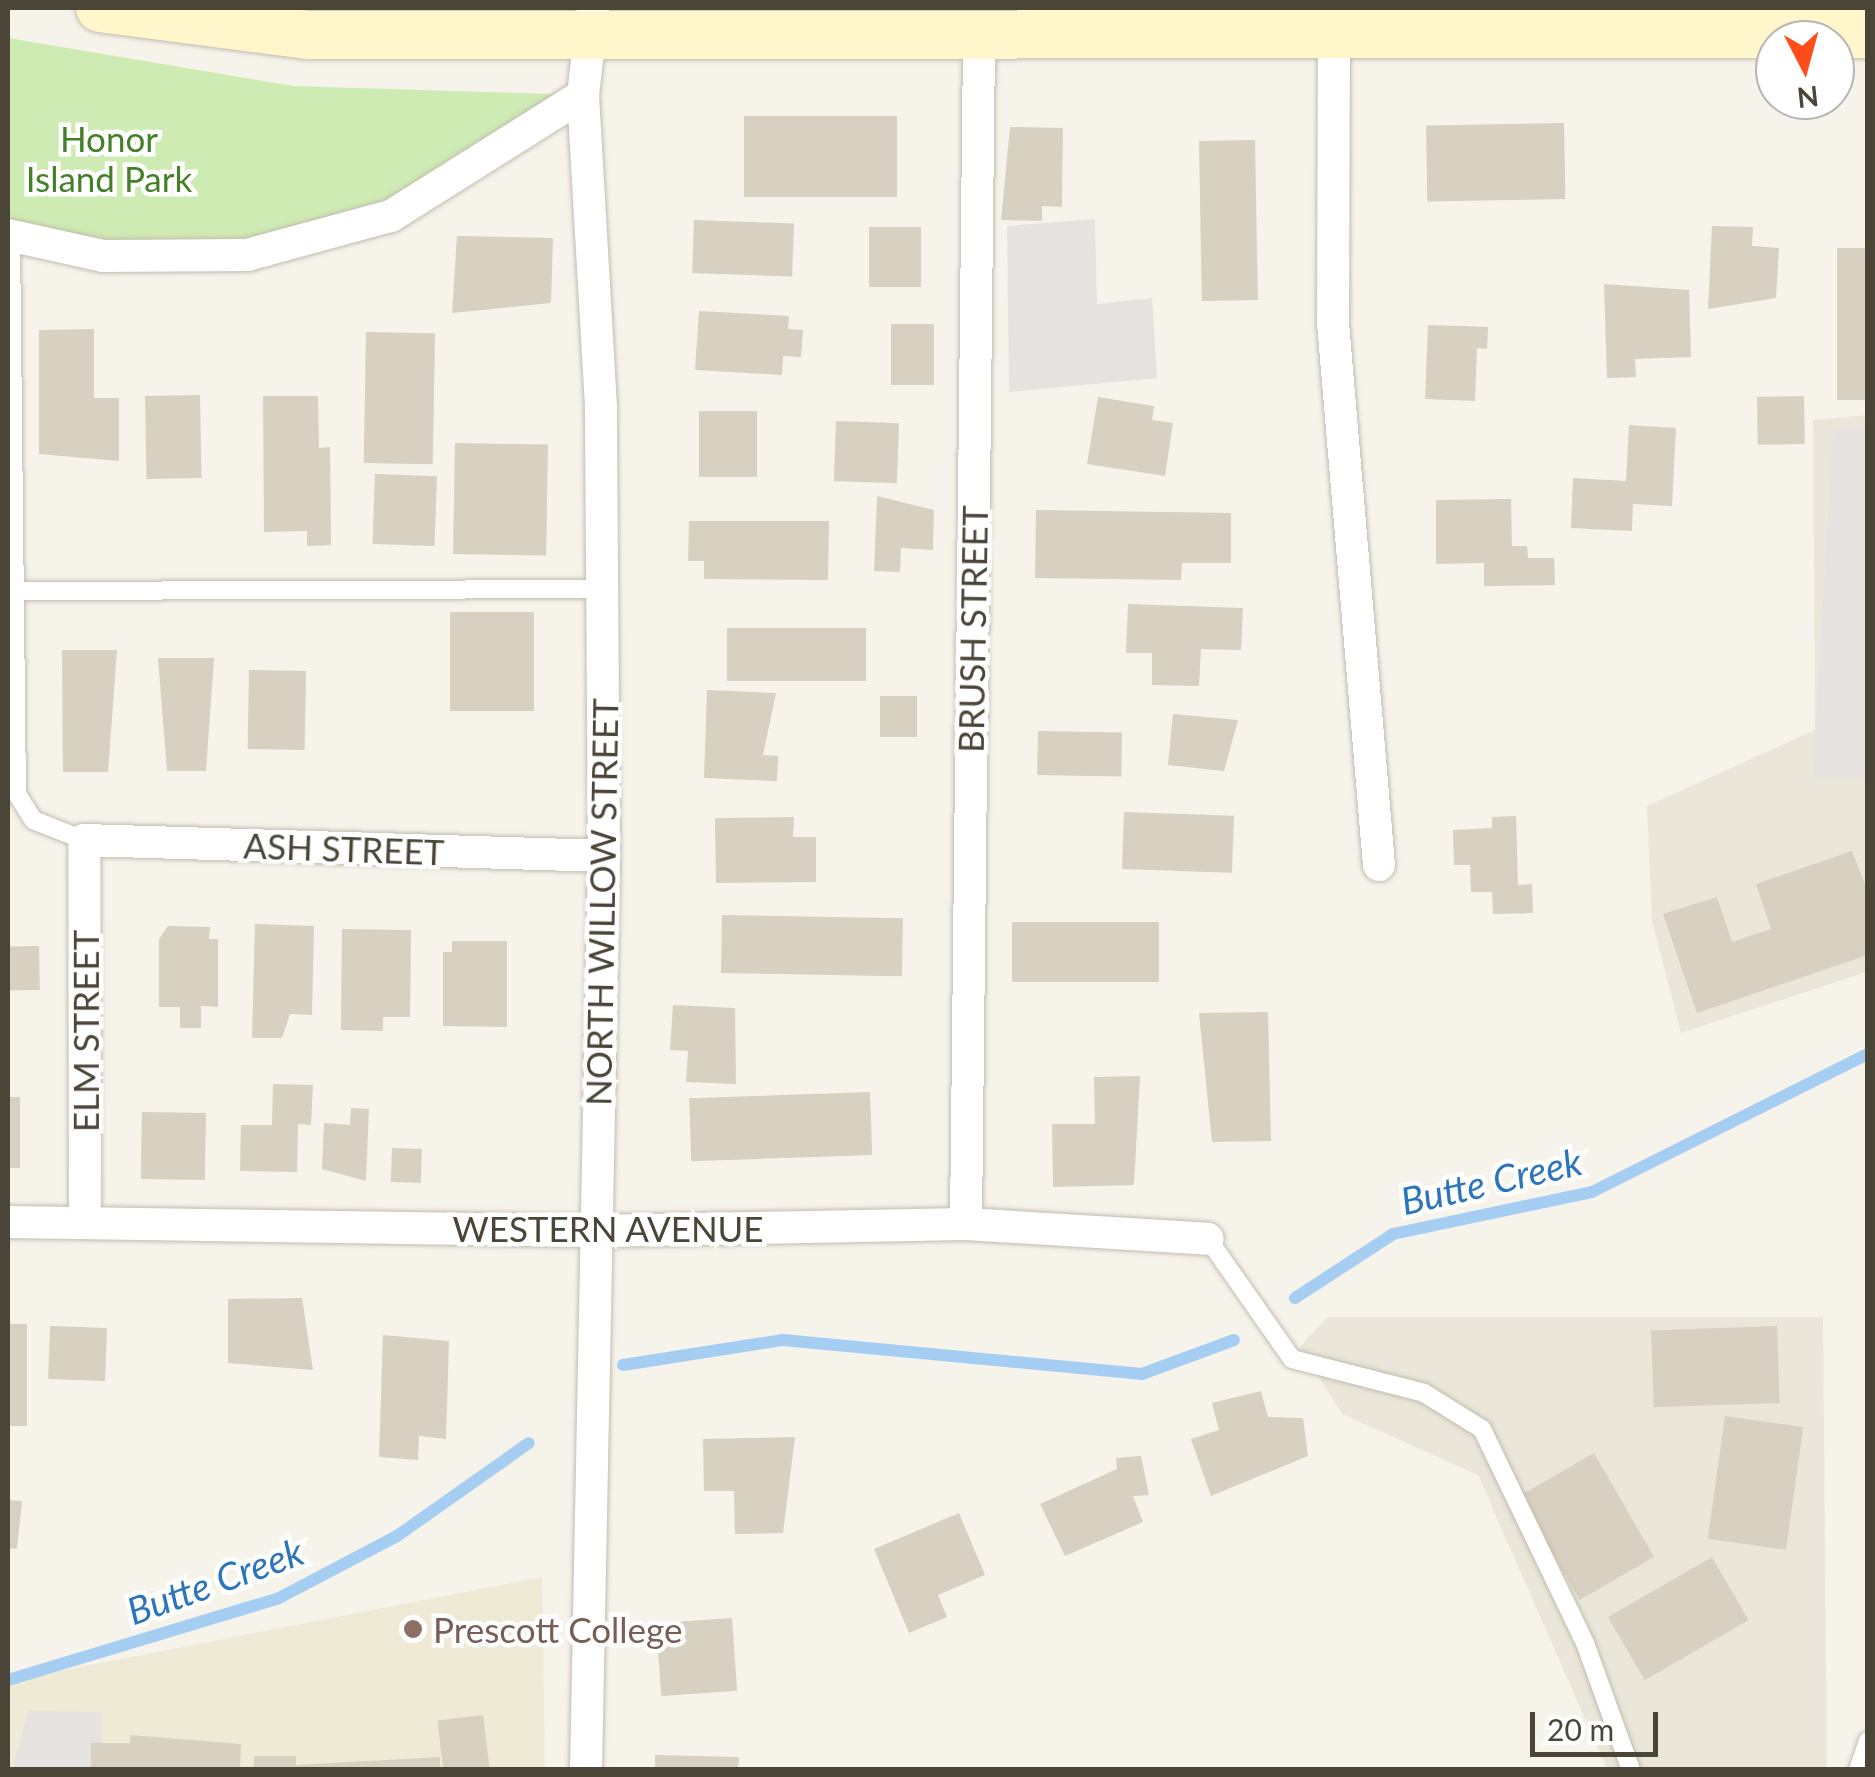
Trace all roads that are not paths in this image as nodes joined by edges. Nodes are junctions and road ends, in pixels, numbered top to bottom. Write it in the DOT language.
graph roads {
  1 [pos="100,8"];
  2 [pos="590,22"];
  3 [pos="1721,22"];
  4 [pos="979,34"];
  5 [pos="1868,34"];
  6 [pos="1334,35"];
  7 [pos="583,95"];
  8 [pos="10,235"];
  9 [pos="604,589"];
  10 [pos="15,592"];
  11 [pos="84,840"];
  12 [pos="604,856"];
  13 [pos="1379,866"];
  14 [pos="8,1222"];
  15 [pos="86,1222"];
  16 [pos="966,1224"];
  17 [pos="596,1231"];
  18 [pos="1208,1239"];
  19 [pos="1868,1741"];
  20 [pos="586,1770"];
  21 [pos="1632,1770"];
  22 [pos="1858,1770"];
  1 -- 2 [label="main road"];
  2 -- 4 [label="main road"];
  2 -- 7 [label="street, NORTH WILLOW STREET"];
  3 -- 5 [label="main road"];
  3 -- 6 [label="main road"];
  4 -- 6 [label="main road"];
  4 -- 16 [label="street, BRUSH STREET"];
  6 -- 13 [label="street"];
  7 -- 8 [label="street"];
  7 -- 9 [label="street, NORTH WILLOW STREET"];
  8 -- 10 [label="lane"];
  9 -- 10 [label="lane"];
  9 -- 12 [label="street, NORTH WILLOW STREET"];
  10 -- 11 [label="lane"];
  11 -- 12 [label="street, ASH STREET"];
  11 -- 15 [label="street, ELM STREET"];
  12 -- 17 [label="street, NORTH WILLOW STREET"];
  14 -- 15 [label="street, WESTERN AVENUE"];
  15 -- 17 [label="street, WESTERN AVENUE"];
  16 -- 17 [label="street, WESTERN AVENUE"];
  16 -- 18 [label="street, WESTERN AVENUE"];
  17 -- 20 [label="street, NORTH WILLOW STREET"];
  18 -- 21 [label="lane"];
  19 -- 22 [label="lane"];
}
